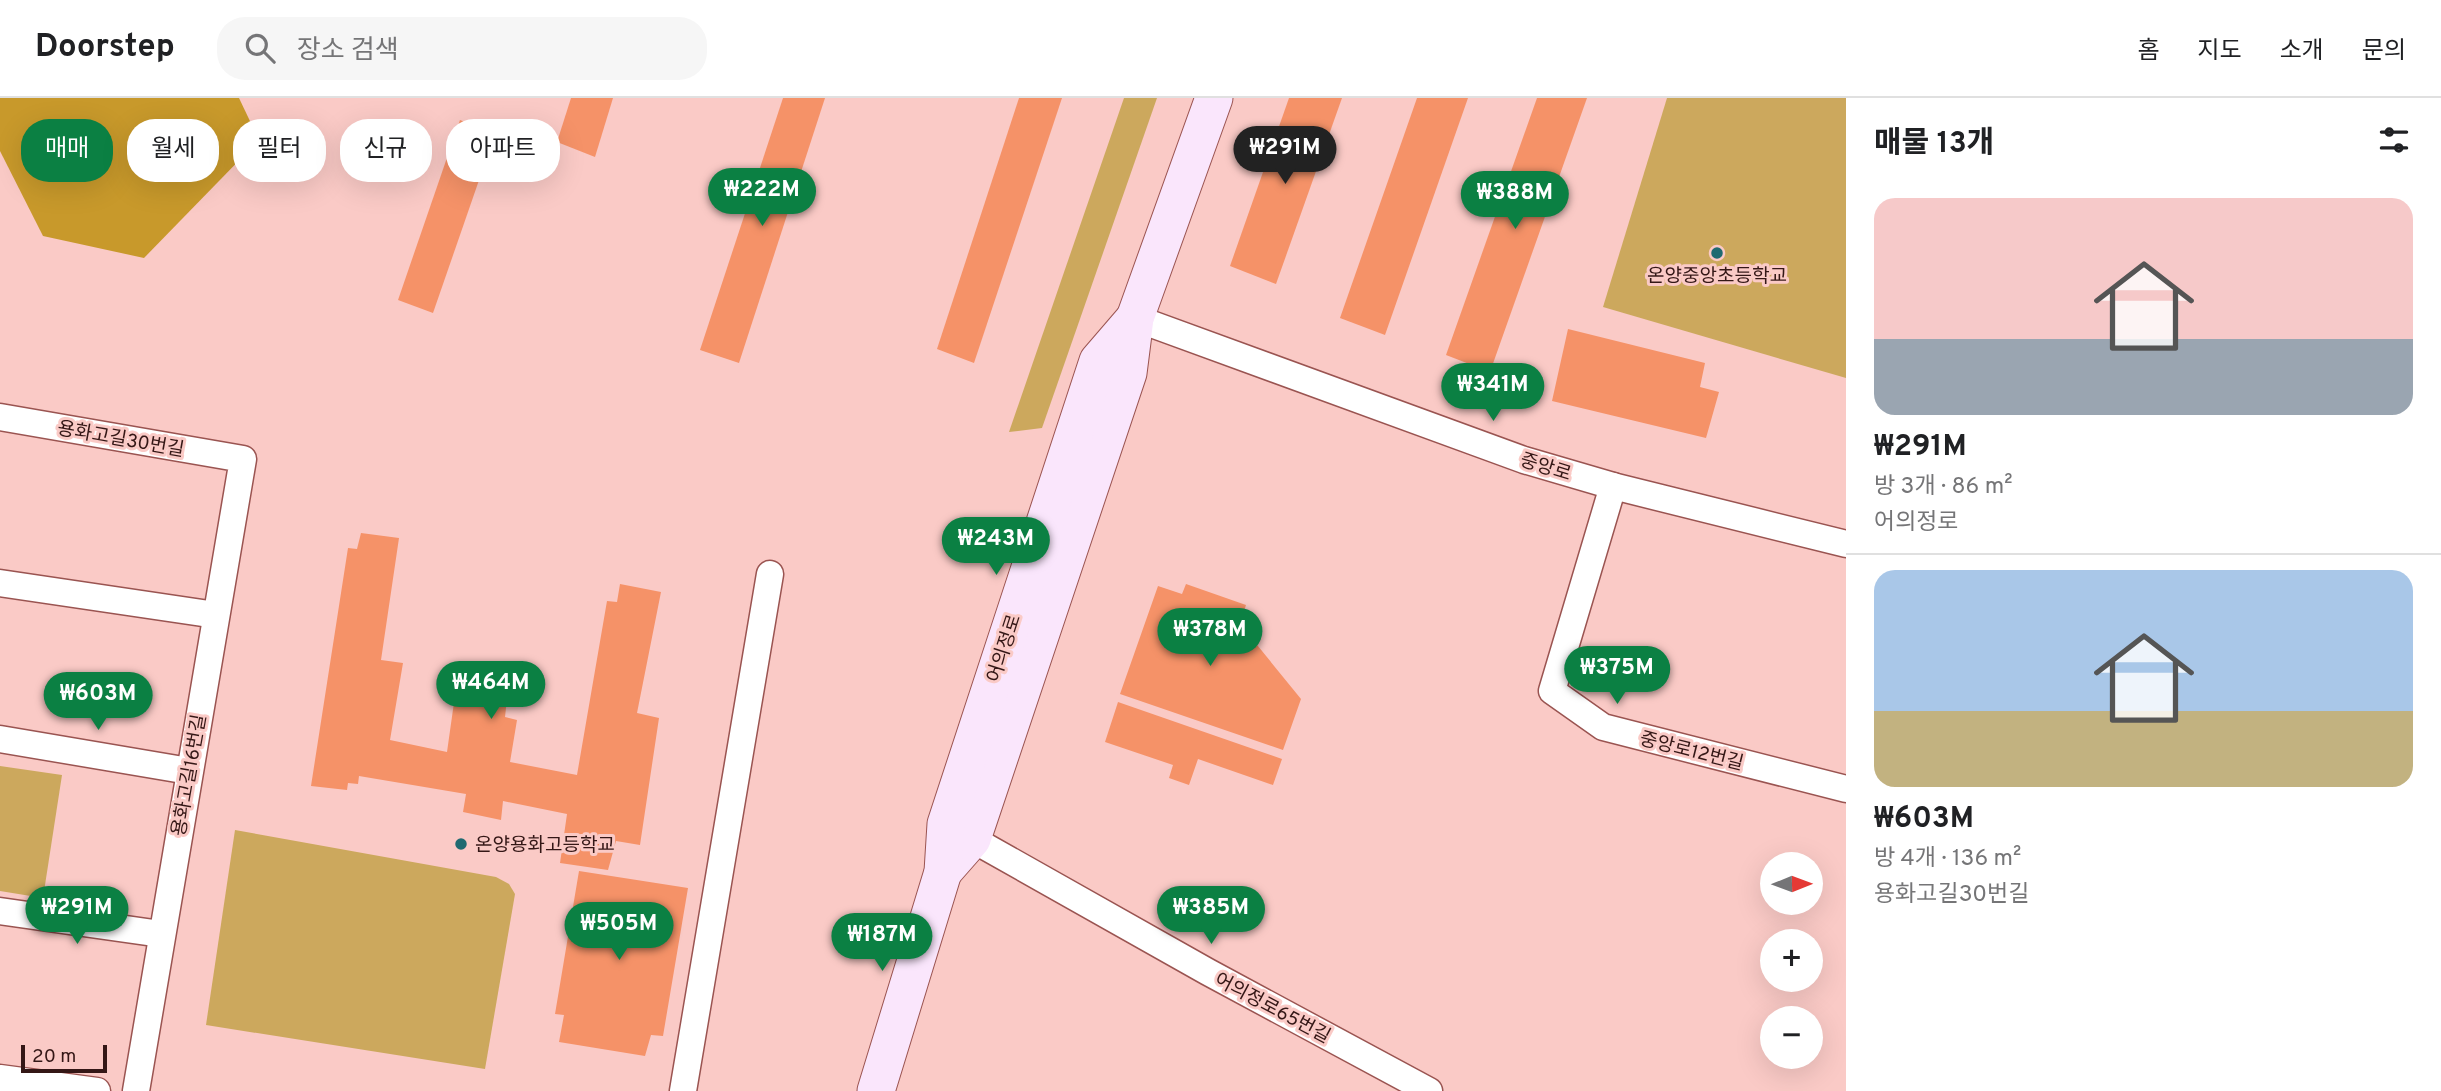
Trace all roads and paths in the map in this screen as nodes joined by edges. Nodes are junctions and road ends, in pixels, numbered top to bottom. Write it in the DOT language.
graph roads {
  1 [pos="1214,98"];
  2 [pos="1135,318"];
  3 [pos="0,417"];
  4 [pos="243,459"];
  5 [pos="1614,486"];
  6 [pos="1846,544"];
  7 [pos="770,574"];
  8 [pos="0,583"];
  9 [pos="216,615"];
  10 [pos="0,739"];
  11 [pos="189,771"];
  12 [pos="1846,789"];
  13 [pos="972,839"];
  14 [pos="943,872"];
  15 [pos="0,911"];
  16 [pos="161,934"];
  17 [pos="0,1078"];
  18 [pos="97,1091"];
  19 [pos="136,1091"];
  20 [pos="683,1091"];
  21 [pos="877,1091"];
  22 [pos="1429,1091"];
  1 -- 2 [label="main road, 어의정로"];
  2 -- 5 [label="street, 중앙로"];
  2 -- 13 [label="main road, 어의정로"];
  2 -- 14 [label="main road, 어의정로"];
  3 -- 4 [label="street, 용화고길30번길"];
  4 -- 9 [label="street, 용화고길16번길"];
  5 -- 6 [label="street, 중앙로"];
  5 -- 12 [label="street, 중앙로12번길"];
  7 -- 20 [label="street"];
  8 -- 9 [label="street"];
  9 -- 11 [label="street, 용화고길16번길"];
  10 -- 11 [label="street"];
  11 -- 16 [label="street, 용화고길16번길"];
  13 -- 14 [label="main road, 어의정로"];
  13 -- 22 [label="street, 어의정로65번길"];
  14 -- 21 [label="main road, 어의정로"];
  15 -- 16 [label="street"];
  16 -- 19 [label="street, 용화고길16번길"];
  17 -- 18 [label="street"];
}
